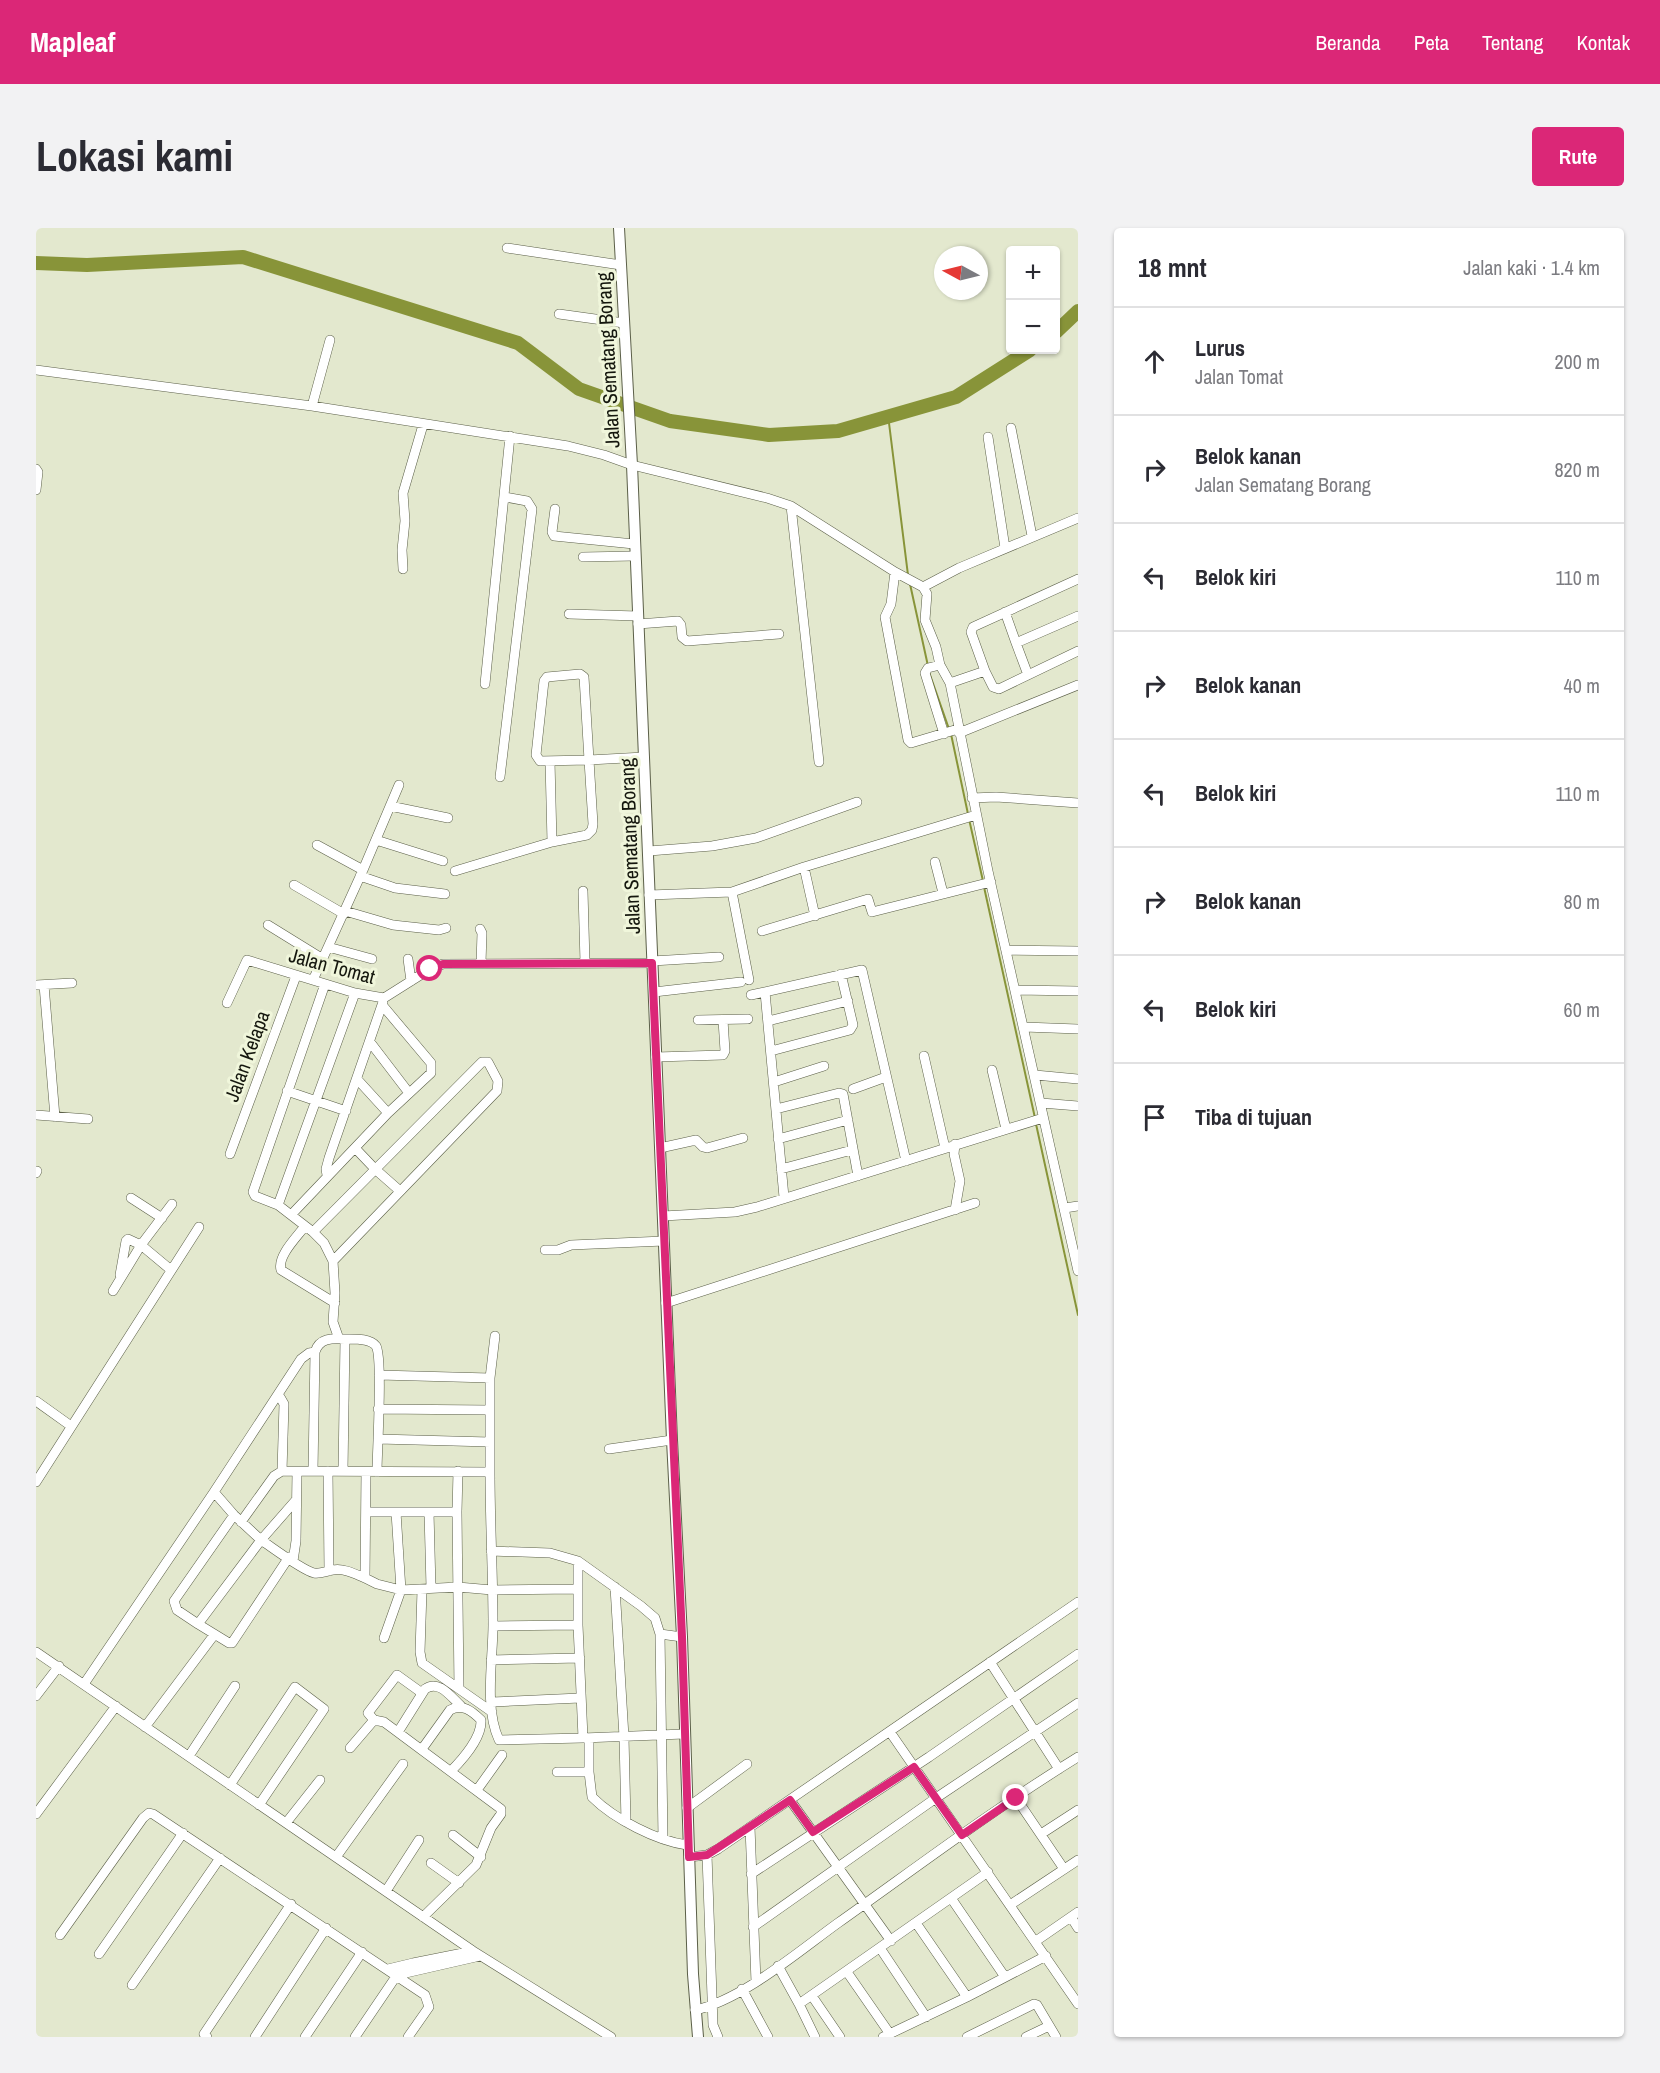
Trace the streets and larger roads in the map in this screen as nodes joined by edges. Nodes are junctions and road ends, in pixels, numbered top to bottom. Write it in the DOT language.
graph roads {
  1 [pos="619,228"];
  2 [pos="507,248"];
  3 [pos="614,264"];
  4 [pos="559,314"];
  5 [pos="618,322"];
  6 [pos="330,340"];
  7 [pos="36,370"];
  8 [pos="312,406"];
  9 [pos="423,424"];
  10 [pos="1011,428"];
  11 [pos="510,436"];
  12 [pos="988,437"];
  13 [pos="632,465"];
  14 [pos="36,469"];
  15 [pos="36,490"];
  16 [pos="505,497"];
  17 [pos="791,506"];
  18 [pos="555,508"];
  19 [pos="1078,518"];
  20 [pos="1032,536"];
  21 [pos="634,544"];
  22 [pos="1005,548"];
  23 [pos="634,556"];
  24 [pos="583,557"];
  25 [pos="403,569"];
  26 [pos="895,572"];
  27 [pos="1078,579"];
  28 [pos="920,585"];
  29 [pos="1005,612"];
  30 [pos="570,614"];
  31 [pos="1078,616"];
  32 [pos="638,620"];
  33 [pos="779,634"];
  34 [pos="1016,643"];
  35 [pos="1078,651"];
  36 [pos="934,666"];
  37 [pos="985,671"];
  38 [pos="1028,675"];
  39 [pos="950,683"];
  40 [pos="485,684"];
  41 [pos="1078,686"];
  42 [pos="952,732"];
  43 [pos="644,757"];
  44 [pos="589,760"];
  45 [pos="550,761"];
  46 [pos="819,762"];
  47 [pos="500,777"];
  48 [pos="399,785"];
  49 [pos="972,798"];
  50 [pos="857,802"];
  51 [pos="1078,803"];
  52 [pos="390,806"];
  53 [pos="970,817"];
  54 [pos="448,818"];
  55 [pos="376,840"];
  56 [pos="552,842"];
  57 [pos="317,844"];
  58 [pos="649,851"];
  59 [pos="443,861"];
  60 [pos="935,862"];
  61 [pos="804,867"];
  62 [pos="455,871"];
  63 [pos="362,873"];
  64 [pos="984,883"];
  65 [pos="294,885"];
  66 [pos="583,891"];
  67 [pos="732,892"];
  68 [pos="943,893"];
  69 [pos="445,894"];
  70 [pos="649,895"];
  71 [pos="344,912"];
  72 [pos="816,916"];
  73 [pos="268,925"];
  74 [pos="446,928"];
  75 [pos="480,929"];
  76 [pos="762,931"];
  77 [pos="328,947"];
  78 [pos="1006,950"];
  79 [pos="1078,951"];
  80 [pos="719,957"];
  81 [pos="323,959"];
  82 [pos="372,959"];
  83 [pos="408,959"];
  84 [pos="652,962"];
  85 [pos="481,963"];
  86 [pos="585,963"];
  87 [pos="842,974"];
  88 [pos="296,976"];
  89 [pos="313,980"];
  90 [pos="411,981"];
  91 [pos="72,983"];
  92 [pos="326,984"];
  93 [pos="40,985"];
  94 [pos="1016,990"];
  95 [pos="1078,991"];
  96 [pos="654,992"];
  97 [pos="765,992"];
  98 [pos="355,993"];
  99 [pos="751,995"];
  100 [pos="848,1001"];
  101 [pos="383,1002"];
  102 [pos="227,1003"];
  103 [pos="748,1018"];
  104 [pos="698,1020"];
  105 [pos="723,1020"];
  106 [pos="768,1021"];
  107 [pos="1024,1027"];
  108 [pos="1078,1029"];
  109 [pos="370,1042"];
  110 [pos="771,1051"];
  111 [pos="924,1056"];
  112 [pos="656,1057"];
  113 [pos="824,1066"];
  114 [pos="992,1070"];
  115 [pos="1035,1075"];
  116 [pos="886,1077"];
  117 [pos="357,1079"];
  118 [pos="1078,1079"];
  119 [pos="774,1082"];
  120 [pos="853,1089"];
  121 [pos="287,1091"];
  122 [pos="409,1093"];
  123 [pos="317,1100"];
  124 [pos="1041,1103"];
  125 [pos="1078,1106"];
  126 [pos="776,1109"];
  127 [pos="346,1111"];
  128 [pos="388,1113"];
  129 [pos="36,1115"];
  130 [pos="55,1117"];
  131 [pos="88,1119"];
  132 [pos="1038,1119"];
  133 [pos="848,1120"];
  134 [pos="1006,1129"];
  135 [pos="743,1138"];
  136 [pos="778,1139"];
  137 [pos="950,1146"];
  138 [pos="355,1148"];
  139 [pos="660,1148"];
  140 [pos="852,1150"];
  141 [pos="231,1152"];
  142 [pos="906,1161"];
  143 [pos="782,1168"];
  144 [pos="375,1169"];
  145 [pos="327,1175"];
  146 [pos="858,1176"];
  147 [pos="400,1191"];
  148 [pos="784,1197"];
  149 [pos="131,1198"];
  150 [pos="975,1203"];
  151 [pos="172,1204"];
  152 [pos="278,1205"];
  153 [pos="1078,1206"];
  154 [pos="1065,1208"];
  155 [pos="955,1210"];
  156 [pos="291,1215"];
  157 [pos="663,1216"];
  158 [pos="162,1218"];
  159 [pos="199,1227"];
  160 [pos="309,1229"];
  161 [pos="656,1241"];
  162 [pos="141,1245"];
  163 [pos="545,1250"];
  164 [pos="333,1262"];
  165 [pos="171,1270"];
  166 [pos="1078,1271"];
  167 [pos="120,1278"];
  168 [pos="113,1291"];
  169 [pos="335,1303"];
  170 [pos="666,1303"];
  171 [pos="495,1336"];
  172 [pos="342,1339"];
  173 [pos="315,1352"];
  174 [pos="380,1375"];
  175 [pos="490,1378"];
  176 [pos="277,1396"];
  177 [pos="36,1401"];
  178 [pos="378,1409"];
  179 [pos="490,1410"];
  180 [pos="71,1426"];
  181 [pos="378,1439"];
  182 [pos="672,1440"];
  183 [pos="490,1442"];
  184 [pos="609,1449"];
  185 [pos="282,1471"];
  186 [pos="314,1471"];
  187 [pos="328,1471"];
  188 [pos="343,1471"];
  189 [pos="458,1471"];
  190 [pos="297,1472"];
  191 [pos="366,1472"];
  192 [pos="377,1472"];
  193 [pos="490,1472"];
  194 [pos="36,1482"];
  195 [pos="214,1492"];
  196 [pos="296,1500"];
  197 [pos="367,1512"];
  198 [pos="396,1512"];
  199 [pos="429,1512"];
  200 [pos="457,1512"];
  201 [pos="237,1518"];
  202 [pos="261,1540"];
  203 [pos="490,1551"];
  204 [pos="291,1559"];
  205 [pos="578,1561"];
  206 [pos="329,1571"];
  207 [pos="365,1578"];
  208 [pos="458,1587"];
  209 [pos="615,1587"];
  210 [pos="427,1589"];
  211 [pos="577,1589"];
  212 [pos="401,1590"];
  213 [pos="492,1590"];
  214 [pos="1078,1602"];
  215 [pos="198,1624"];
  216 [pos="493,1626"];
  217 [pos="578,1626"];
  218 [pos="662,1634"];
  219 [pos="214,1635"];
  220 [pos="678,1637"];
  221 [pos="384,1638"];
  222 [pos="36,1652"];
  223 [pos="1078,1654"];
  224 [pos="580,1658"];
  225 [pos="491,1660"];
  226 [pos="990,1662"];
  227 [pos="59,1666"];
  228 [pos="84,1684"];
  229 [pos="235,1686"];
  230 [pos="459,1689"];
  231 [pos="422,1693"];
  232 [pos="36,1696"];
  233 [pos="580,1698"];
  234 [pos="1014,1698"];
  235 [pos="1078,1702"];
  236 [pos="116,1706"];
  237 [pos="461,1706"];
  238 [pos="492,1707"];
  239 [pos="374,1720"];
  240 [pos="145,1727"];
  241 [pos="1036,1731"];
  242 [pos="398,1732"];
  243 [pos="890,1732"];
  244 [pos="664,1734"];
  245 [pos="681,1734"];
  246 [pos="624,1737"];
  247 [pos="586,1738"];
  248 [pos="350,1748"];
  249 [pos="422,1749"];
  250 [pos="502,1755"];
  251 [pos="189,1756"];
  252 [pos="1078,1757"];
  253 [pos="403,1764"];
  254 [pos="747,1764"];
  255 [pos="914,1767"];
  256 [pos="1059,1769"];
  257 [pos="451,1771"];
  258 [pos="556,1772"];
  259 [pos="589,1772"];
  260 [pos="320,1780"];
  261 [pos="230,1785"];
  262 [pos="477,1790"];
  263 [pos="936,1798"];
  264 [pos="1016,1798"];
  265 [pos="790,1800"];
  266 [pos="259,1805"];
  267 [pos="687,1809"];
  268 [pos="1078,1810"];
  269 [pos="36,1814"];
  270 [pos="626,1822"];
  271 [pos="286,1823"];
  272 [pos="750,1827"];
  273 [pos="813,1832"];
  274 [pos="183,1833"];
  275 [pos="1041,1834"];
  276 [pos="453,1835"];
  277 [pos="962,1835"];
  278 [pos="419,1840"];
  279 [pos="667,1840"];
  280 [pos="685,1844"];
  281 [pos="707,1855"];
  282 [pos="336,1857"];
  283 [pos="481,1857"];
  284 [pos="689,1857"];
  285 [pos="220,1858"];
  286 [pos="1078,1860"];
  287 [pos="431,1863"];
  288 [pos="838,1868"];
  289 [pos="1064,1869"];
  290 [pos="988,1872"];
  291 [pos="751,1874"];
  292 [pos="459,1883"];
  293 [pos="386,1891"];
  294 [pos="951,1898"];
  295 [pos="291,1904"];
  296 [pos="864,1905"];
  297 [pos="1010,1905"];
  298 [pos="1074,1914"];
  299 [pos="423,1917"];
  300 [pos="916,1923"];
  301 [pos="753,1927"];
  302 [pos="326,1928"];
  303 [pos="1078,1928"];
  304 [pos="60,1935"];
  305 [pos="891,1941"];
  306 [pos="1036,1941"];
  307 [pos="880,1948"];
  308 [pos="362,1952"];
  309 [pos="99,1954"];
  310 [pos="476,1954"];
  311 [pos="1046,1956"];
  312 [pos="778,1966"];
  313 [pos="393,1972"];
  314 [pos="847,1972"];
  315 [pos="1005,1977"];
  316 [pos="756,1982"];
  317 [pos="132,1985"];
  318 [pos="742,1989"];
  319 [pos="812,1996"];
  320 [pos="967,1997"];
  321 [pos="799,2004"];
  322 [pos="1078,2004"];
  323 [pos="712,2005"];
  324 [pos="695,2010"];
  325 [pos="926,2017"];
  326 [pos="1048,2026"];
  327 [pos="886,2035"];
  328 [pos="207,2037"];
  329 [pos="255,2037"];
  330 [pos="305,2037"];
  331 [pos="355,2037"];
  332 [pos="408,2037"];
  333 [pos="611,2037"];
  334 [pos="698,2037"];
  335 [pos="718,2037"];
  336 [pos="768,2037"];
  337 [pos="815,2037"];
  338 [pos="840,2037"];
  339 [pos="967,2037"];
  340 [pos="1026,2037"];
  341 [pos="1056,2037"];
  1 -- 3 [label="street, Jalan Sematang Borang"];
  2 -- 3 [label="street"];
  3 -- 5 [label="street, Jalan Sematang Borang"];
  4 -- 5 [label="street"];
  5 -- 13 [label="street, Jalan Sematang Borang"];
  6 -- 8 [label="street"];
  7 -- 8 [label="street"];
  8 -- 9 [label="street"];
  9 -- 11 [label="street"];
  9 -- 25 [label="street"];
  10 -- 20 [label="street"];
  11 -- 13 [label="street"];
  11 -- 16 [label="street"];
  12 -- 22 [label="street"];
  13 -- 17 [label="street"];
  13 -- 21 [label="street, Jalan Sematang Borang"];
  14 -- 15 [label="street"];
  16 -- 40 [label="street"];
  16 -- 47 [label="street"];
  17 -- 26 [label="street"];
  17 -- 46 [label="street"];
  18 -- 21 [label="street"];
  19 -- 20 [label="street"];
  20 -- 22 [label="street"];
  21 -- 23 [label="street, Jalan Sematang Borang"];
  22 -- 28 [label="street"];
  23 -- 24 [label="street"];
  23 -- 32 [label="street, Jalan Sematang Borang"];
  26 -- 28 [label="street"];
  26 -- 42 [label="street"];
  27 -- 29 [label="street"];
  28 -- 36 [label="street"];
  29 -- 34 [label="street"];
  29 -- 37 [label="street"];
  30 -- 32 [label="street"];
  31 -- 34 [label="street"];
  32 -- 33 [label="street"];
  32 -- 43 [label="street, Jalan Sematang Borang"];
  34 -- 38 [label="street"];
  35 -- 38 [label="street"];
  36 -- 39 [label="street"];
  36 -- 42 [label="street"];
  37 -- 38 [label="street"];
  37 -- 39 [label="street"];
  39 -- 42 [label="street"];
  41 -- 42 [label="street"];
  42 -- 49 [label="street"];
  43 -- 44 [label="street"];
  43 -- 58 [label="street, Jalan Sematang Borang"];
  44 -- 45 [label="street"];
  44 -- 45 [label="street"];
  44 -- 56 [label="street"];
  45 -- 56 [label="street"];
  48 -- 52 [label="street"];
  49 -- 51 [label="street"];
  49 -- 53 [label="street"];
  50 -- 58 [label="street"];
  52 -- 54 [label="street"];
  52 -- 55 [label="street"];
  53 -- 61 [label="street"];
  53 -- 64 [label="street"];
  55 -- 59 [label="street"];
  55 -- 63 [label="street"];
  56 -- 62 [label="street"];
  57 -- 63 [label="street"];
  58 -- 70 [label="street, Jalan Sematang Borang"];
  60 -- 68 [label="street"];
  61 -- 67 [label="street"];
  61 -- 72 [label="street"];
  63 -- 69 [label="street"];
  63 -- 71 [label="street"];
  64 -- 68 [label="street"];
  64 -- 78 [label="street"];
  65 -- 71 [label="street"];
  66 -- 86 [label="street"];
  67 -- 70 [label="street"];
  67 -- 96 [label="street"];
  68 -- 72 [label="street"];
  70 -- 84 [label="street, Jalan Sematang Borang"];
  71 -- 74 [label="street"];
  71 -- 77 [label="street"];
  72 -- 76 [label="street"];
  73 -- 81 [label="street"];
  75 -- 85 [label="street"];
  77 -- 81 [label="street"];
  77 -- 82 [label="street"];
  78 -- 79 [label="street"];
  78 -- 94 [label="street"];
  80 -- 84 [label="street, Jalan Tomat"];
  81 -- 89 [label="street"];
  83 -- 90 [label="street"];
  84 -- 86 [label="street, Jalan Tomat"];
  84 -- 96 [label="street, Jalan Sematang Borang"];
  85 -- 86 [label="street, Jalan Tomat"];
  85 -- 90 [label="street, Jalan Tomat"];
  87 -- 97 [label="street"];
  87 -- 100 [label="street"];
  87 -- 116 [label="street"];
  88 -- 89 [label="street, Jalan Tomat"];
  88 -- 102 [label="street, Jalan Tomat"];
  88 -- 141 [label="street, Jalan Kelapa"];
  89 -- 92 [label="street, Jalan Tomat"];
  90 -- 101 [label="street, Jalan Tomat"];
  91 -- 93 [label="street"];
  92 -- 98 [label="street, Jalan Tomat"];
  92 -- 121 [label="street"];
  93 -- 130 [label="street"];
  94 -- 95 [label="street"];
  94 -- 107 [label="street"];
  96 -- 112 [label="street, Jalan Sematang Borang"];
  97 -- 99 [label="street"];
  97 -- 106 [label="street"];
  98 -- 101 [label="street, Jalan Tomat"];
  98 -- 123 [label="street"];
  100 -- 106 [label="street"];
  100 -- 110 [label="street"];
  101 -- 109 [label="street"];
  101 -- 122 [label="street"];
  103 -- 105 [label="street"];
  104 -- 105 [label="street"];
  105 -- 112 [label="street"];
  106 -- 110 [label="street"];
  107 -- 108 [label="street"];
  107 -- 115 [label="street"];
  109 -- 117 [label="street"];
  109 -- 122 [label="street"];
  110 -- 119 [label="street"];
  111 -- 137 [label="street"];
  112 -- 139 [label="street, Jalan Sematang Borang"];
  113 -- 119 [label="street"];
  114 -- 134 [label="street"];
  115 -- 118 [label="street"];
  115 -- 124 [label="street"];
  116 -- 120 [label="street"];
  116 -- 142 [label="street"];
  117 -- 127 [label="street"];
  117 -- 128 [label="street"];
  119 -- 126 [label="street"];
  121 -- 123 [label="street"];
  121 -- 152 [label="street"];
  122 -- 128 [label="street"];
  123 -- 127 [label="street"];
  123 -- 152 [label="street"];
  124 -- 125 [label="street"];
  124 -- 132 [label="street"];
  126 -- 133 [label="street"];
  126 -- 136 [label="street"];
  127 -- 145 [label="street"];
  128 -- 138 [label="street"];
  129 -- 130 [label="street"];
  130 -- 131 [label="street"];
  132 -- 134 [label="street"];
  132 -- 154 [label="street"];
  133 -- 136 [label="street"];
  133 -- 140 [label="street"];
  134 -- 137 [label="street"];
  135 -- 139 [label="street"];
  136 -- 143 [label="street"];
  137 -- 142 [label="street"];
  137 -- 155 [label="street"];
  138 -- 144 [label="street"];
  138 -- 145 [label="street"];
  139 -- 157 [label="street, Jalan Sematang Borang"];
  140 -- 143 [label="street"];
  140 -- 146 [label="street"];
  142 -- 146 [label="street"];
  143 -- 148 [label="street"];
  144 -- 147 [label="street"];
  144 -- 147 [label="street"];
  144 -- 160 [label="street"];
  145 -- 156 [label="street"];
  146 -- 148 [label="street"];
  147 -- 164 [label="street"];
  148 -- 157 [label="street"];
  149 -- 158 [label="street"];
  150 -- 155 [label="street"];
  151 -- 158 [label="street"];
  152 -- 156 [label="street"];
  153 -- 154 [label="street"];
  154 -- 166 [label="street"];
  155 -- 170 [label="street"];
  156 -- 160 [label="street"];
  157 -- 161 [label="street, Jalan Sematang Borang"];
  158 -- 162 [label="street"];
  159 -- 165 [label="street"];
  160 -- 164 [label="street"];
  160 -- 169 [label="street"];
  161 -- 163 [label="street"];
  161 -- 170 [label="street, Jalan Sematang Borang"];
  162 -- 165 [label="street"];
  162 -- 167 [label="street"];
  162 -- 167 [label="street"];
  164 -- 169 [label="street"];
  165 -- 180 [label="street"];
  167 -- 168 [label="street"];
  169 -- 172 [label="street"];
  170 -- 182 [label="street, Jalan Sematang Borang"];
  171 -- 175 [label="street"];
  172 -- 173 [label="street"];
  172 -- 174 [label="street"];
  172 -- 188 [label="street"];
  173 -- 176 [label="street"];
  173 -- 186 [label="street"];
  174 -- 175 [label="street"];
  174 -- 178 [label="street"];
  175 -- 179 [label="street"];
  176 -- 185 [label="street"];
  176 -- 195 [label="street"];
  177 -- 180 [label="street"];
  178 -- 179 [label="street"];
  178 -- 181 [label="street"];
  179 -- 183 [label="street"];
  180 -- 194 [label="street"];
  181 -- 183 [label="street"];
  181 -- 192 [label="street"];
  182 -- 184 [label="street"];
  182 -- 220 [label="street, Jalan Sematang Borang"];
  183 -- 193 [label="street"];
  185 -- 190 [label="street"];
  185 -- 201 [label="street"];
  186 -- 187 [label="street"];
  186 -- 190 [label="street"];
  187 -- 188 [label="street"];
  187 -- 206 [label="street"];
  188 -- 191 [label="street"];
  189 -- 192 [label="street"];
  189 -- 193 [label="street"];
  189 -- 200 [label="street"];
  190 -- 196 [label="street"];
  191 -- 192 [label="street"];
  191 -- 197 [label="street"];
  193 -- 203 [label="street"];
  195 -- 201 [label="street"];
  195 -- 228 [label="street"];
  196 -- 202 [label="street"];
  196 -- 204 [label="street"];
  197 -- 198 [label="street"];
  197 -- 207 [label="street"];
  198 -- 199 [label="street"];
  198 -- 212 [label="street"];
  199 -- 200 [label="street"];
  199 -- 210 [label="street"];
  200 -- 208 [label="street"];
  201 -- 202 [label="street"];
  201 -- 215 [label="street"];
  202 -- 204 [label="street"];
  202 -- 215 [label="street"];
  203 -- 205 [label="street"];
  203 -- 213 [label="street"];
  204 -- 206 [label="street"];
  204 -- 219 [label="street"];
  205 -- 209 [label="street"];
  205 -- 211 [label="street"];
  206 -- 207 [label="street"];
  207 -- 212 [label="street"];
  208 -- 210 [label="street"];
  208 -- 213 [label="street"];
  208 -- 230 [label="street"];
  209 -- 218 [label="street"];
  209 -- 246 [label="street"];
  210 -- 212 [label="street"];
  210 -- 230 [label="street"];
  211 -- 213 [label="street"];
  211 -- 217 [label="street"];
  212 -- 221 [label="street"];
  213 -- 216 [label="street"];
  214 -- 226 [label="street"];
  215 -- 219 [label="street"];
  216 -- 217 [label="street"];
  216 -- 225 [label="street"];
  217 -- 224 [label="street"];
  218 -- 220 [label="street"];
  218 -- 244 [label="street"];
  219 -- 240 [label="street"];
  220 -- 245 [label="street, Jalan Sematang Borang"];
  222 -- 227 [label="street"];
  223 -- 234 [label="street"];
  224 -- 225 [label="street"];
  224 -- 233 [label="street"];
  225 -- 238 [label="street"];
  226 -- 234 [label="street"];
  226 -- 243 [label="street"];
  227 -- 228 [label="street"];
  227 -- 232 [label="street"];
  228 -- 236 [label="street"];
  229 -- 251 [label="street"];
  230 -- 238 [label="street"];
  231 -- 237 [label="street"];
  231 -- 239 [label="street"];
  231 -- 242 [label="street"];
  233 -- 238 [label="street"];
  233 -- 247 [label="street"];
  234 -- 241 [label="street"];
  234 -- 255 [label="street"];
  235 -- 241 [label="street"];
  236 -- 240 [label="street"];
  236 -- 269 [label="street"];
  237 -- 249 [label="street"];
  237 -- 257 [label="street"];
  238 -- 247 [label="street"];
  239 -- 242 [label="street"];
  239 -- 248 [label="street"];
  240 -- 251 [label="street"];
  241 -- 256 [label="street"];
  241 -- 263 [label="street"];
  242 -- 249 [label="street"];
  243 -- 255 [label="street"];
  243 -- 265 [label="street"];
  244 -- 245 [label="street"];
  244 -- 246 [label="street"];
  244 -- 279 [label="street"];
  245 -- 267 [label="street, Jalan Sematang Borang"];
  246 -- 247 [label="street"];
  246 -- 270 [label="street"];
  247 -- 259 [label="street"];
  249 -- 257 [label="street"];
  250 -- 262 [label="street"];
  251 -- 261 [label="street"];
  252 -- 256 [label="street"];
  253 -- 282 [label="street"];
  254 -- 267 [label="street"];
  255 -- 263 [label="street"];
  255 -- 273 [label="street"];
  256 -- 264 [label="street"];
  257 -- 262 [label="street"];
  258 -- 259 [label="street"];
  259 -- 270 [label="street"];
  260 -- 271 [label="street"];
  261 -- 266 [label="street"];
  261 -- 266 [label="street"];
  262 -- 283 [label="street"];
  263 -- 277 [label="street"];
  263 -- 288 [label="street"];
  264 -- 275 [label="street"];
  264 -- 277 [label="street"];
  265 -- 272 [label="street"];
  265 -- 273 [label="street"];
  266 -- 271 [label="street"];
  267 -- 280 [label="street, Jalan Sematang Borang"];
  268 -- 275 [label="street"];
  270 -- 279 [label="street"];
  271 -- 282 [label="street"];
  272 -- 281 [label="street"];
  272 -- 291 [label="street"];
  273 -- 288 [label="street"];
  273 -- 291 [label="street"];
  274 -- 285 [label="street"];
  274 -- 304 [label="street"];
  274 -- 309 [label="street"];
  275 -- 289 [label="street"];
  276 -- 283 [label="street"];
  277 -- 290 [label="street"];
  277 -- 296 [label="street"];
  278 -- 293 [label="street"];
  279 -- 280 [label="street"];
  280 -- 284 [label="street, Jalan Sematang Borang"];
  281 -- 284 [label="street"];
  281 -- 323 [label="street"];
  282 -- 293 [label="street"];
  283 -- 292 [label="street"];
  284 -- 324 [label="street, Jalan Sematang Borang"];
  285 -- 295 [label="street"];
  285 -- 317 [label="street"];
  286 -- 289 [label="street"];
  287 -- 292 [label="street"];
  288 -- 296 [label="street"];
  288 -- 301 [label="street"];
  289 -- 297 [label="street"];
  290 -- 294 [label="street"];
  290 -- 297 [label="street"];
  291 -- 301 [label="street"];
  292 -- 299 [label="street"];
  293 -- 299 [label="street"];
  294 -- 300 [label="street"];
  294 -- 315 [label="street"];
  295 -- 302 [label="street"];
  295 -- 328 [label="street"];
  296 -- 305 [label="street"];
  296 -- 312 [label="street"];
  297 -- 306 [label="street"];
  298 -- 303 [label="street"];
  298 -- 306 [label="street"];
  299 -- 310 [label="street"];
  300 -- 305 [label="street"];
  300 -- 320 [label="street"];
  301 -- 316 [label="street"];
  302 -- 308 [label="street"];
  302 -- 329 [label="street"];
  305 -- 307 [label="street"];
  306 -- 311 [label="street"];
  307 -- 314 [label="street"];
  307 -- 325 [label="street"];
  308 -- 313 [label="street"];
  308 -- 330 [label="street"];
  310 -- 313 [label="street"];
  310 -- 333 [label="street"];
  311 -- 315 [label="street"];
  311 -- 322 [label="street"];
  312 -- 316 [label="street"];
  312 -- 321 [label="street"];
  313 -- 331 [label="street"];
  313 -- 332 [label="street"];
  314 -- 319 [label="street"];
  314 -- 327 [label="street"];
  315 -- 320 [label="street"];
  316 -- 318 [label="street"];
  318 -- 323 [label="street"];
  318 -- 336 [label="street"];
  319 -- 321 [label="street"];
  319 -- 338 [label="street"];
  320 -- 325 [label="street"];
  321 -- 337 [label="street"];
  323 -- 324 [label="street"];
  323 -- 335 [label="street"];
  324 -- 334 [label="street, Jalan Sematang Borang"];
  325 -- 327 [label="street"];
  326 -- 339 [label="street"];
  326 -- 340 [label="street"];
  326 -- 341 [label="street"];
}
